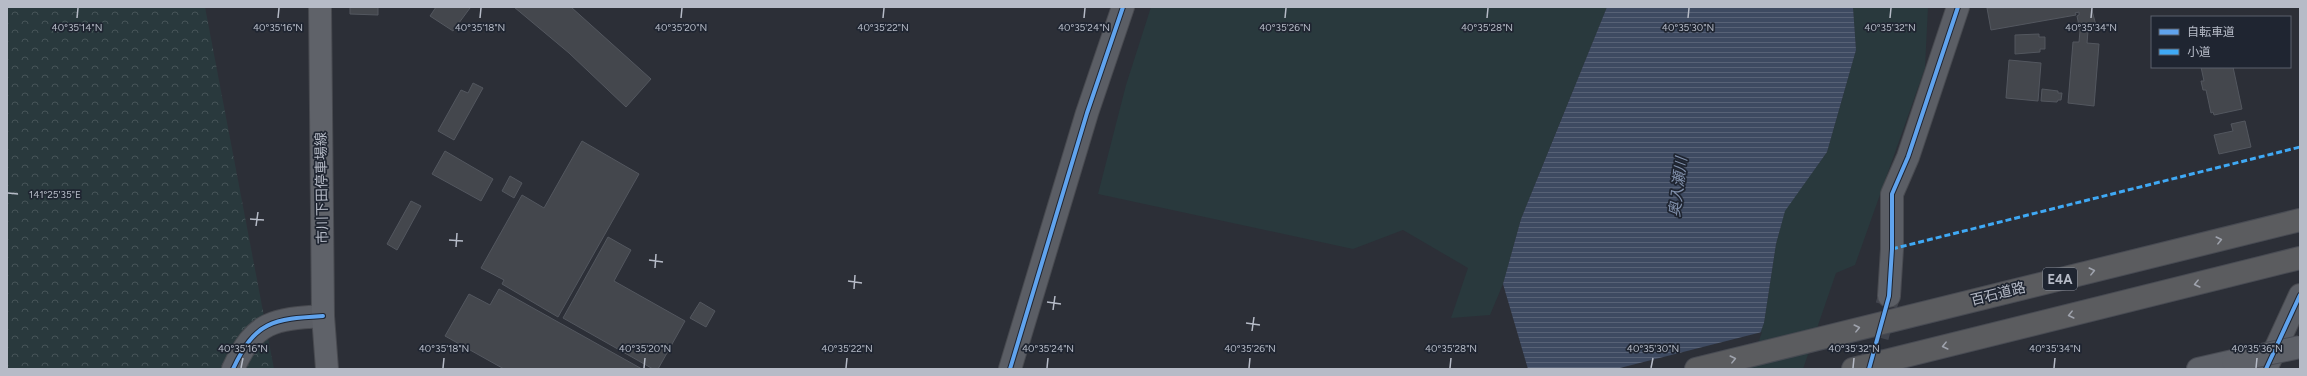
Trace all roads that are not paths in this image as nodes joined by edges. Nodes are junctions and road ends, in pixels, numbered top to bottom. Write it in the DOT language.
graph roads {
  1 [pos="320,7"];
  2 [pos="1123,7"];
  3 [pos="1958,7"];
  4 [pos="2300,220"];
  5 [pos="2295,260"];
  6 [pos="2300,295"];
  7 [pos="1889,296"];
  8 [pos="323,316"];
  9 [pos="2300,347"];
  10 [pos="233,369"];
  11 [pos="327,369"];
  12 [pos="1010,369"];
  13 [pos="1696,369"];
  14 [pos="1853,369"];
  15 [pos="2198,369"];
  16 [pos="2266,369"];
  1 -- 8 [label="main road, 市川下田停車場線"];
  2 -- 12 [label="street"];
  3 -- 7 [label="street"];
  13 -- 4 [label="highway, 百石道路 / E4A, one-way"];
  5 -- 14 [label="highway, one-way"];
  6 -- 16 [label="street"];
  8 -- 10 [label="street"];
  8 -- 11 [label="main road, 市川下田停車場線"];
  9 -- 15 [label="main road, bridge"];
}
